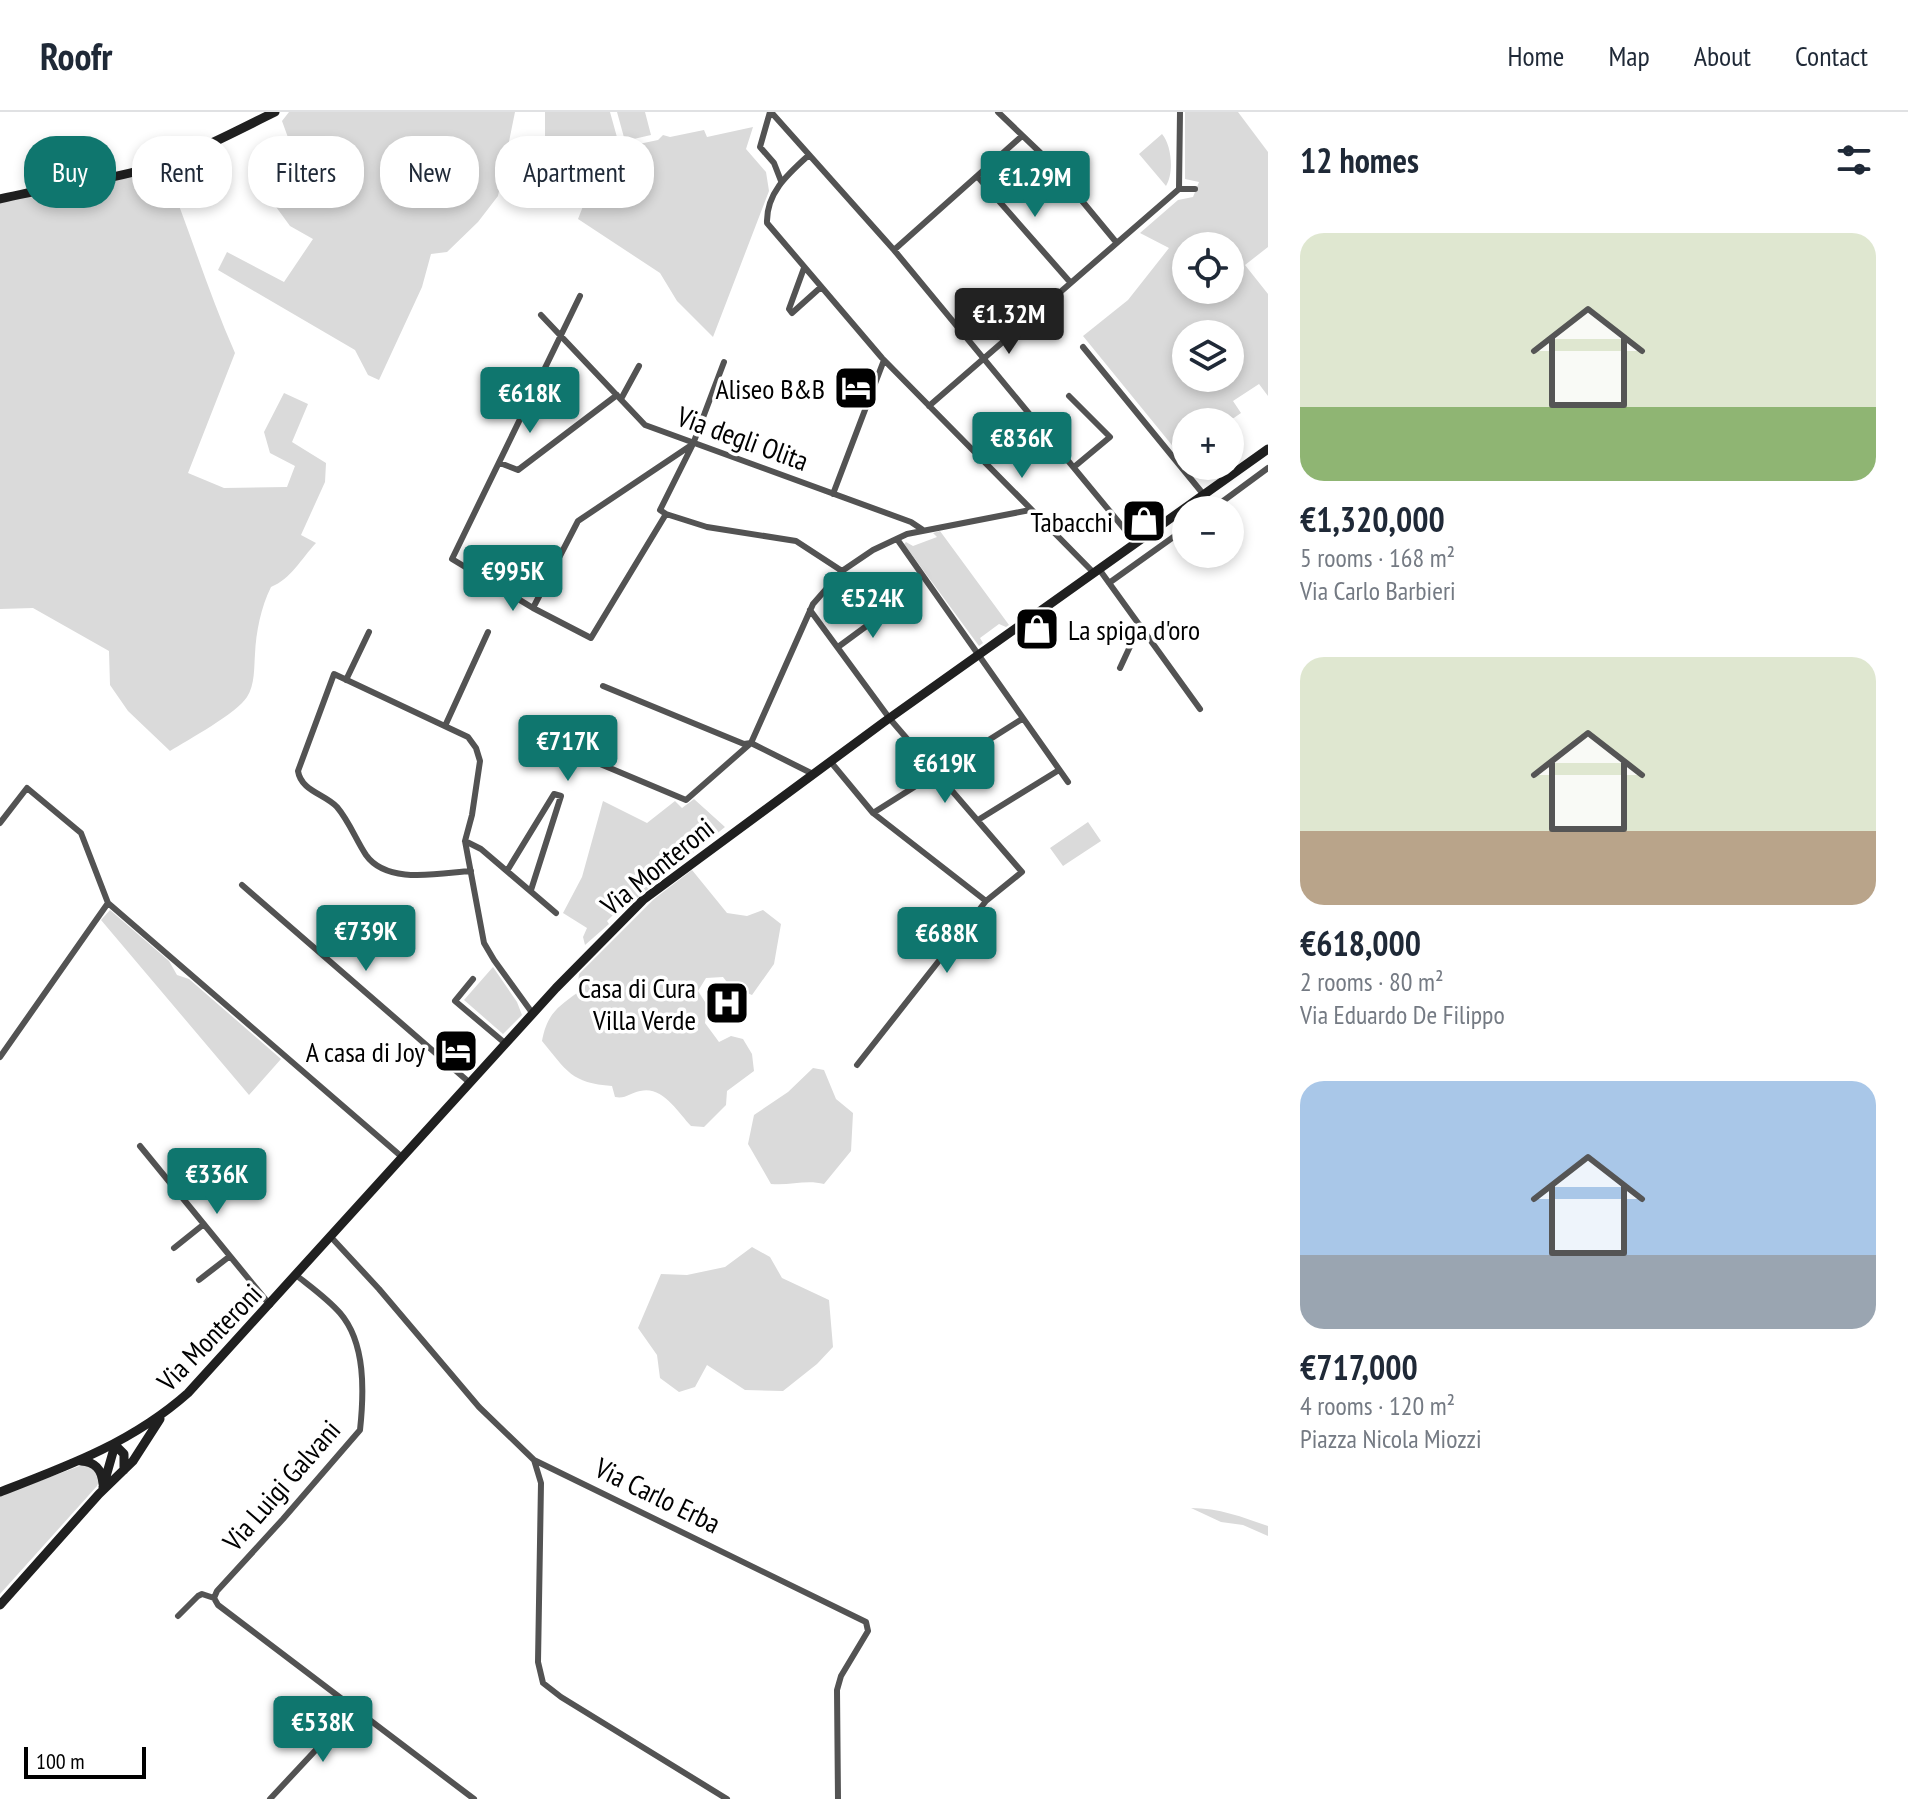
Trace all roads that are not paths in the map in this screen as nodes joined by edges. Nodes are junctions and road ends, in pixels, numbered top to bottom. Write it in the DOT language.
graph roads {
  1 [pos="275,112"];
  2 [pos="771,112"];
  3 [pos="998,112"];
  4 [pos="1180,112"];
  5 [pos="1022,136"];
  6 [pos="809,155"];
  7 [pos="977,176"];
  8 [pos="781,181"];
  9 [pos="1179,189"];
  10 [pos="1195,189"];
  11 [pos="0,199"];
  12 [pos="1116,242"];
  13 [pos="894,250"];
  14 [pos="805,267"];
  15 [pos="1070,282"];
  16 [pos="821,287"];
  17 [pos="580,296"];
  18 [pos="541,315"];
  19 [pos="561,335"];
  20 [pos="1083,347"];
  21 [pos="984,357"];
  22 [pos="884,360"];
  23 [pos="724,362"];
  24 [pos="639,366"];
  25 [pos="1069,396"];
  26 [pos="619,397"];
  27 [pos="929,406"];
  28 [pos="693,444"];
  29 [pos="1268,449"];
  30 [pos="500,463"];
  31 [pos="1074,467"];
  32 [pos="1268,468"];
  33 [pos="833,494"];
  34 [pos="1204,495"];
  35 [pos="1230,496"];
  36 [pos="1030,510"];
  37 [pos="666,514"];
  38 [pos="923,530"];
  39 [pos="1172,538"];
  40 [pos="897,539"];
  41 [pos="1136,543"];
  42 [pos="842,571"];
  43 [pos="1097,571"];
  44 [pos="1109,583"];
  45 [pos="533,608"];
  46 [pos="891,608"];
  47 [pos="810,610"];
  48 [pos="1140,625"];
  49 [pos="369,632"];
  50 [pos="488,632"];
  51 [pos="838,647"];
  52 [pos="977,656"];
  53 [pos="1120,668"];
  54 [pos="346,680"];
  55 [pos="603,686"];
  56 [pos="1200,709"];
  57 [pos="890,719"];
  58 [pos="1022,719"];
  59 [pos="445,726"];
  60 [pos="543,740"];
  61 [pos="751,743"];
  62 [pos="830,761"];
  63 [pos="1059,770"];
  64 [pos="937,773"];
  65 [pos="813,774"];
  66 [pos="1068,782"];
  67 [pos="873,813"];
  68 [pos="978,820"];
  69 [pos="0,823"];
  70 [pos="465,841"];
  71 [pos="471,871"];
  72 [pos="507,871"];
  73 [pos="242,885"];
  74 [pos="531,890"];
  75 [pos="986,901"];
  76 [pos="108,903"];
  77 [pos="556,913"];
  78 [pos="473,979"];
  79 [pos="533,1014"];
  80 [pos="506,1044"];
  81 [pos="0,1057"];
  82 [pos="857,1065"];
  83 [pos="470,1083"];
  84 [pos="140,1146"];
  85 [pos="402,1157"];
  86 [pos="204,1224"];
  87 [pos="330,1236"];
  88 [pos="174,1248"];
  89 [pos="230,1256"];
  90 [pos="296,1275"];
  91 [pos="199,1280"];
  92 [pos="270,1305"];
  93 [pos="162,1417"];
  94 [pos="115,1445"];
  95 [pos="534,1460"];
  96 [pos="81,1461"];
  97 [pos="124,1470"];
  98 [pos="101,1490"];
  99 [pos="0,1492"];
  100 [pos="214,1598"];
  101 [pos="0,1605"];
  102 [pos="178,1616"];
  103 [pos="355,1708"];
  104 [pos="270,1799"];
  105 [pos="474,1799"];
  106 [pos="727,1799"];
  107 [pos="838,1799"];
  1 -- 11 [label="main road"];
  2 -- 6 [label="street"];
  2 -- 8 [label="street"];
  3 -- 5 [label="street"];
  4 -- 9 [label="street"];
  5 -- 7 [label="street"];
  5 -- 12 [label="street"];
  6 -- 8 [label="street"];
  6 -- 13 [label="street"];
  7 -- 13 [label="street"];
  7 -- 15 [label="street"];
  8 -- 14 [label="street"];
  9 -- 10 [label="street"];
  9 -- 12 [label="street"];
  12 -- 15 [label="street"];
  13 -- 21 [label="street"];
  14 -- 16 [label="street"];
  14 -- 16 [label="street"];
  15 -- 21 [label="street"];
  16 -- 22 [label="street"];
  17 -- 19 [label="street"];
  18 -- 19 [label="street, Via degli Olita"];
  19 -- 26 [label="street, Via degli Olita"];
  19 -- 30 [label="street"];
  20 -- 34 [label="street"];
  21 -- 27 [label="street"];
  21 -- 31 [label="street"];
  22 -- 27 [label="street"];
  22 -- 33 [label="street"];
  23 -- 28 [label="street"];
  24 -- 26 [label="street"];
  25 -- 31 [label="street"];
  26 -- 28 [label="street, Via degli Olita"];
  26 -- 30 [label="street"];
  27 -- 36 [label="street"];
  28 -- 33 [label="street, Via degli Olita"];
  28 -- 37 [label="street"];
  28 -- 45 [label="street"];
  29 -- 34 [label="main road, Via Monteroni"];
  30 -- 45 [label="street"];
  31 -- 41 [label="street"];
  32 -- 35 [label="street"];
  33 -- 38 [label="street, Via degli Olita"];
  34 -- 41 [label="main road, Via Monteroni"];
  36 -- 38 [label="street"];
  36 -- 43 [label="street"];
  37 -- 42 [label="street"];
  37 -- 45 [label="street"];
  38 -- 40 [label="street"];
  39 -- 44 [label="street"];
  40 -- 42 [label="street"];
  40 -- 52 [label="street"];
  41 -- 43 [label="main road, Via Monteroni"];
  42 -- 47 [label="street"];
  43 -- 44 [label="street"];
  43 -- 52 [label="main road, Via Monteroni"];
  44 -- 48 [label="street"];
  46 -- 51 [label="street"];
  47 -- 51 [label="street"];
  47 -- 61 [label="street"];
  48 -- 53 [label="street"];
  48 -- 56 [label="street"];
  49 -- 54 [label="street"];
  50 -- 59 [label="street"];
  51 -- 57 [label="street"];
  52 -- 57 [label="main road, Via Monteroni"];
  52 -- 58 [label="street"];
  54 -- 59 [label="street"];
  54 -- 71 [label="street"];
  55 -- 61 [label="street"];
  57 -- 62 [label="main road, Via Monteroni"];
  57 -- 64 [label="street"];
  58 -- 63 [label="street"];
  58 -- 64 [label="street"];
  59 -- 70 [label="street"];
  60 -- 61 [label="street"];
  61 -- 65 [label="street"];
  62 -- 65 [label="main road, Via Monteroni"];
  62 -- 67 [label="street"];
  63 -- 66 [label="street"];
  63 -- 68 [label="street"];
  64 -- 67 [label="street"];
  64 -- 68 [label="street"];
  65 -- 79 [label="main road, Via Monteroni"];
  67 -- 75 [label="street"];
  68 -- 75 [label="street"];
  69 -- 76 [label="street"];
  70 -- 71 [label="street"];
  70 -- 72 [label="street"];
  71 -- 79 [label="street"];
  72 -- 74 [label="street"];
  72 -- 74 [label="street"];
  73 -- 83 [label="street"];
  74 -- 77 [label="street"];
  75 -- 82 [label="street"];
  76 -- 81 [label="street"];
  76 -- 85 [label="street"];
  78 -- 80 [label="street"];
  79 -- 80 [label="main road, Via Monteroni"];
  80 -- 83 [label="main road, Via Monteroni"];
  83 -- 85 [label="main road, Via Monteroni"];
  84 -- 86 [label="street"];
  85 -- 87 [label="main road, Via Monteroni"];
  86 -- 88 [label="street"];
  86 -- 89 [label="street"];
  87 -- 90 [label="main road, Via Monteroni"];
  87 -- 95 [label="street, Via Carlo Erba"];
  89 -- 91 [label="street"];
  89 -- 92 [label="street"];
  90 -- 92 [label="main road, Via Monteroni"];
  90 -- 100 [label="street, Via Luigi Galvani"];
  92 -- 93 [label="main road, Via Monteroni"];
  93 -- 94 [label="main road, Via Monteroni"];
  93 -- 97 [label="main road, Via Monteroni"];
  94 -- 96 [label="main road, Via Monteroni"];
  94 -- 97 [label="main road"];
  94 -- 98 [label="main road, Via Monteroni"];
  95 -- 106 [label="street"];
  95 -- 107 [label="street, Via Carlo Erba"];
  96 -- 98 [label="main road"];
  96 -- 99 [label="main road, Via Monteroni"];
  97 -- 98 [label="main road, Via Monteroni"];
  98 -- 101 [label="main road, Via Monteroni"];
  100 -- 102 [label="street, Via Luigi Galvani"];
  100 -- 103 [label="street"];
  103 -- 104 [label="street"];
  103 -- 105 [label="street"];
}
